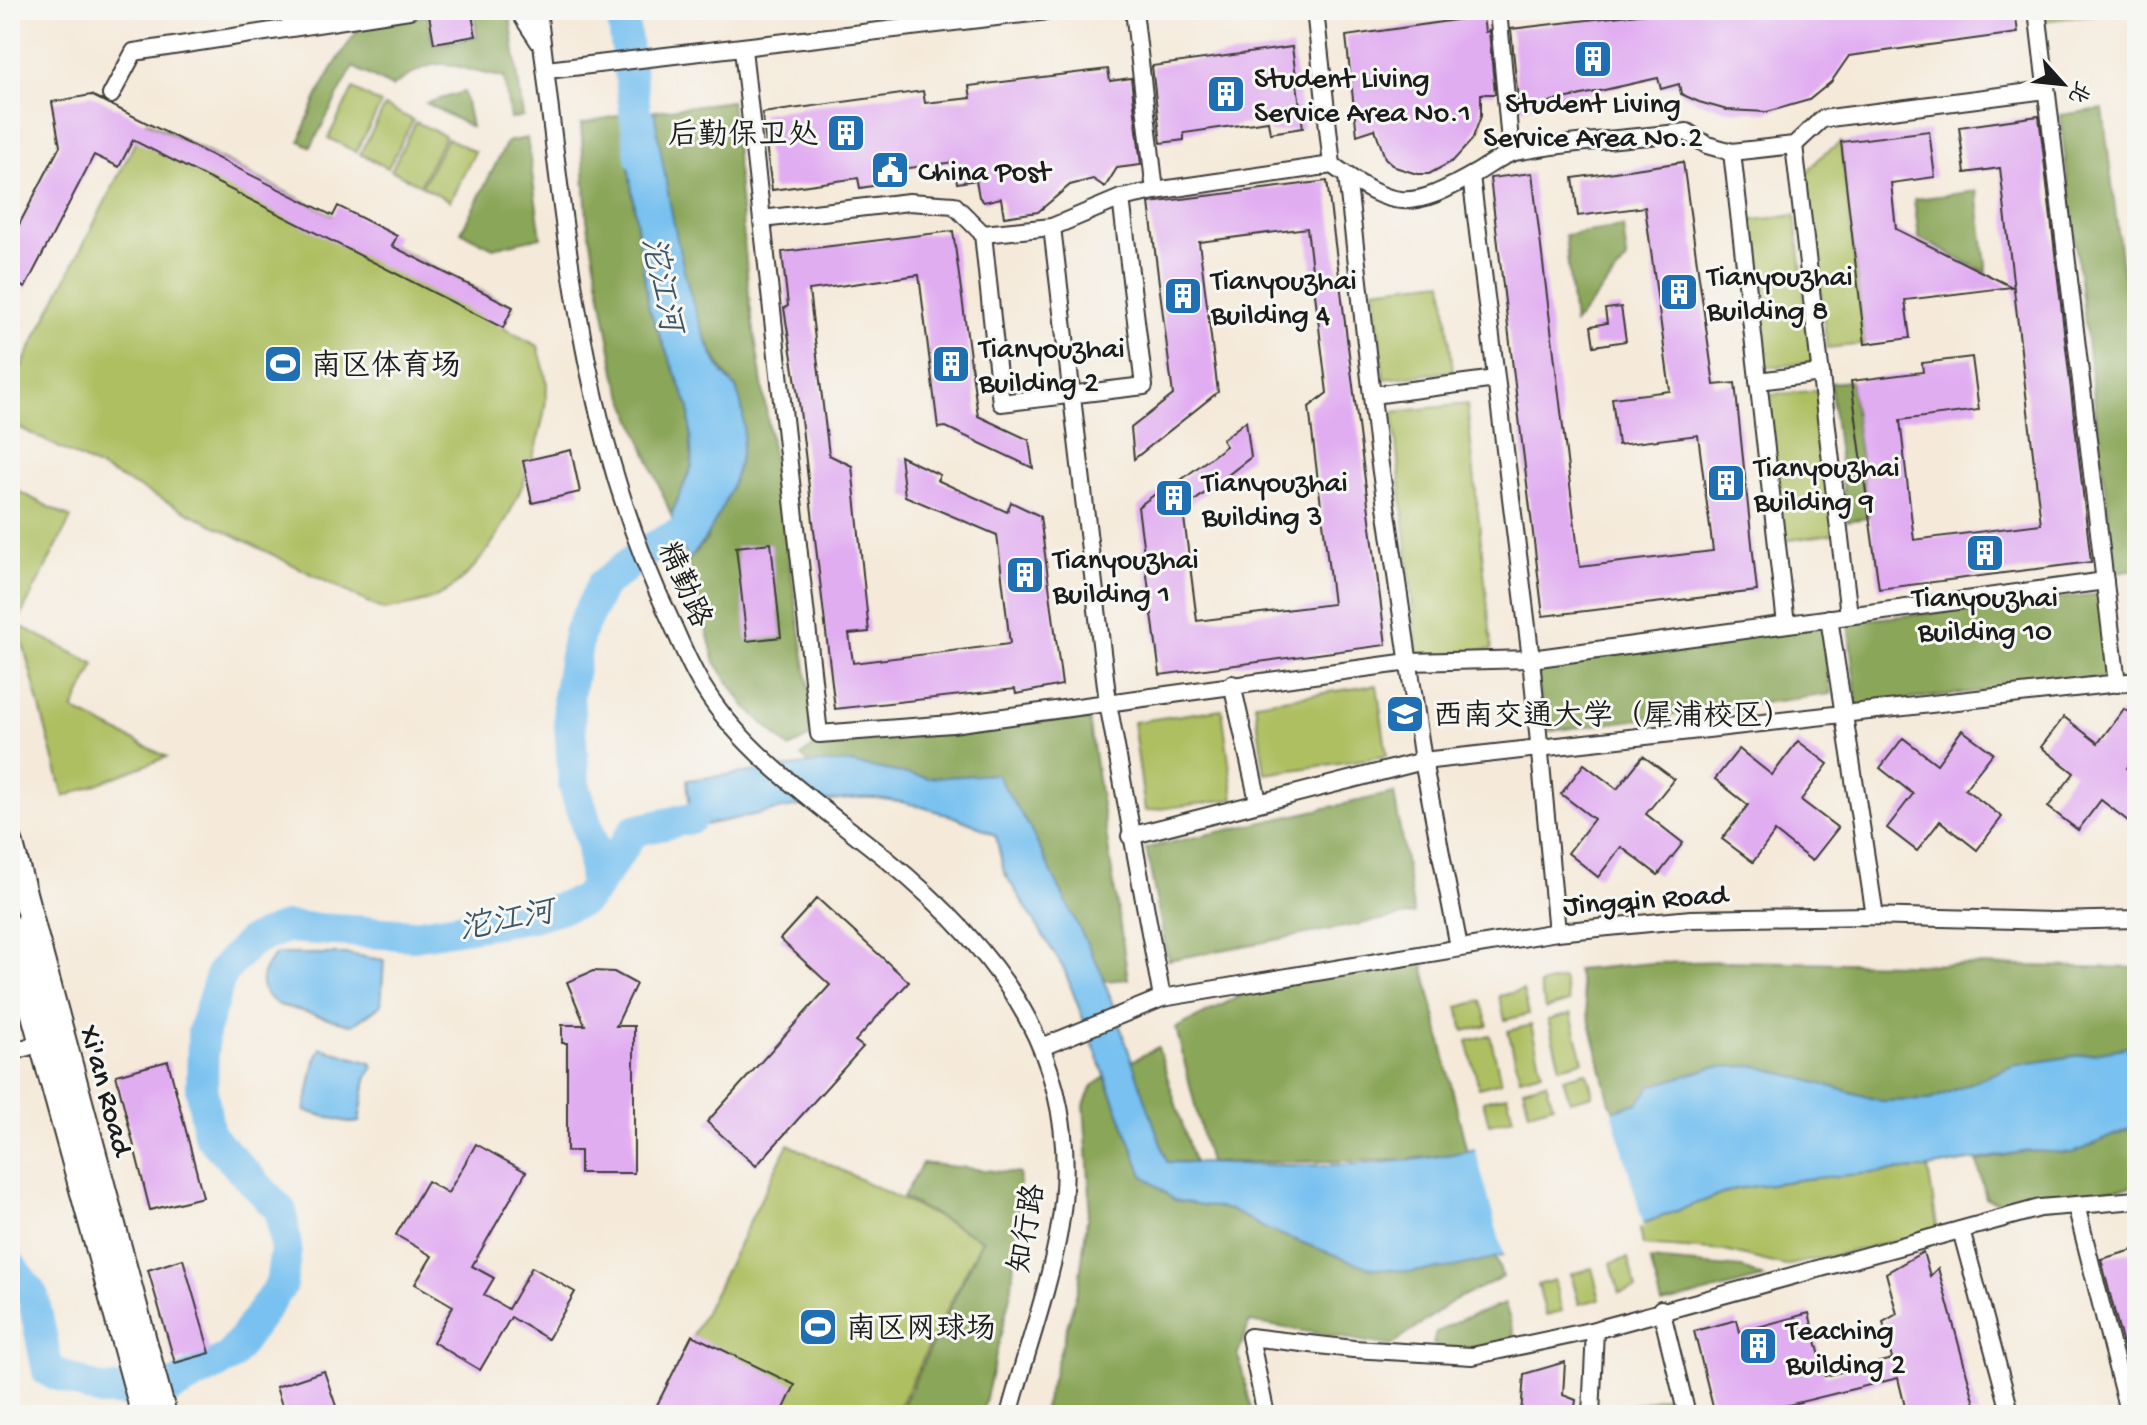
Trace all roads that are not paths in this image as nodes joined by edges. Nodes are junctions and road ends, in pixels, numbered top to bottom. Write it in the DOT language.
graph roads {
  1 [pos="409,10"];
  2 [pos="518,10"];
  3 [pos="538,10"];
  4 [pos="1057,10"];
  5 [pos="1134,10"];
  6 [pos="1315,10"];
  7 [pos="1498,10"];
  8 [pos="2037,10"];
  9 [pos="543,47"];
  10 [pos="743,49"];
  11 [pos="547,70"];
  12 [pos="2046,90"];
  13 [pos="111,95"];
  14 [pos="1794,145"];
  15 [pos="1732,152"];
  16 [pos="1511,153"];
  17 [pos="1332,165"];
  18 [pos="1347,176"];
  19 [pos="1471,176"];
  20 [pos="1155,191"];
  21 [pos="1121,198"];
  22 [pos="762,219"];
  23 [pos="1052,227"];
  24 [pos="983,234"];
  25 [pos="1821,373"];
  26 [pos="1496,379"];
  27 [pos="1758,381"];
  28 [pos="1071,395"];
  29 [pos="1373,395"];
  30 [pos="2105,581"];
  31 [pos="1849,615"];
  32 [pos="1829,618"];
  33 [pos="1786,624"];
  34 [pos="1531,659"];
  35 [pos="1409,662"];
  36 [pos="2137,681"];
  37 [pos="1232,684"];
  38 [pos="2117,684"];
  39 [pos="1108,703"];
  40 [pos="1845,714"];
  41 [pos="1540,748"];
  42 [pos="1423,761"];
  43 [pos="1258,801"];
  44 [pos="1130,836"];
  45 [pos="10,841"];
  46 [pos="1875,916"];
  47 [pos="2137,919"];
  48 [pos="10,927"];
  49 [pos="1557,932"];
  50 [pos="1459,947"];
  51 [pos="1162,998"];
  52 [pos="40,1043"];
  53 [pos="1042,1047"];
  54 [pos="10,1053"];
  55 [pos="2137,1200"];
  56 [pos="2076,1205"];
  57 [pos="1961,1230"];
  58 [pos="1661,1309"];
  59 [pos="1595,1330"];
  60 [pos="140,1364"];
  61 [pos="144,1415"];
  62 [pos="164,1415"];
  63 [pos="1009,1415"];
  64 [pos="1266,1415"];
  65 [pos="1591,1415"];
  66 [pos="1687,1415"];
  67 [pos="2011,1415"];
  68 [pos="2129,1415"];
  1 -- 13 [label="street"];
  2 -- 9 [label="street"];
  3 -- 9 [label="street, 精勤路"];
  4 -- 10 [label="street"];
  5 -- 20 [label="street"];
  6 -- 17 [label="street"];
  7 -- 16 [label="street"];
  8 -- 12 [label="street"];
  9 -- 11 [label="street, 精勤路"];
  10 -- 11 [label="street"];
  10 -- 22 [label="street"];
  11 -- 53 [label="street, 精勤路"];
  12 -- 14 [label="street"];
  12 -- 30 [label="street"];
  14 -- 15 [label="street"];
  14 -- 25 [label="street"];
  15 -- 16 [label="street"];
  15 -- 27 [label="street"];
  16 -- 19 [label="street"];
  17 -- 18 [label="street"];
  17 -- 20 [label="street"];
  18 -- 19 [label="street"];
  18 -- 29 [label="street"];
  19 -- 26 [label="street"];
  20 -- 21 [label="street"];
  21 -- 23 [label="street"];
  21 -- 28 [label="street"];
  22 -- 24 [label="street"];
  22 -- 39 [label="street"];
  23 -- 24 [label="street"];
  23 -- 28 [label="street"];
  24 -- 28 [label="street"];
  25 -- 27 [label="street"];
  25 -- 31 [label="street"];
  26 -- 29 [label="street"];
  26 -- 34 [label="street"];
  27 -- 33 [label="street"];
  28 -- 39 [label="street"];
  29 -- 35 [label="street"];
  30 -- 31 [label="street"];
  30 -- 38 [label="street"];
  31 -- 32 [label="street"];
  32 -- 33 [label="street"];
  32 -- 40 [label="street"];
  33 -- 34 [label="street"];
  34 -- 35 [label="street"];
  34 -- 41 [label="street"];
  35 -- 37 [label="street"];
  35 -- 42 [label="street"];
  36 -- 38 [label="street"];
  37 -- 39 [label="street"];
  37 -- 43 [label="street"];
  38 -- 40 [label="street"];
  39 -- 44 [label="street"];
  40 -- 41 [label="street"];
  40 -- 46 [label="street"];
  41 -- 42 [label="street"];
  41 -- 49 [label="street"];
  42 -- 43 [label="street"];
  42 -- 50 [label="street"];
  43 -- 44 [label="street"];
  44 -- 51 [label="street"];
  45 -- 60 [label="main road, Xi'an Road"];
  46 -- 47 [label="street, Jingqin Road"];
  46 -- 49 [label="street, Jingqin Road"];
  48 -- 52 [label="main road, Xi'an Road"];
  49 -- 50 [label="street, Jingqin Road"];
  50 -- 51 [label="street, Jingqin Road"];
  51 -- 53 [label="street, Jingqin Road"];
  52 -- 54 [label="street"];
  52 -- 60 [label="main road, Xi'an Road"];
  53 -- 63 [label="street, 知行路"];
  55 -- 56 [label="street"];
  56 -- 57 [label="street"];
  56 -- 68 [label="street"];
  57 -- 58 [label="street"];
  57 -- 67 [label="street"];
  58 -- 59 [label="street"];
  58 -- 66 [label="street"];
  59 -- 64 [label="street"];
  59 -- 65 [label="street"];
  60 -- 61 [label="main road"];
  60 -- 62 [label="main road"];
}
